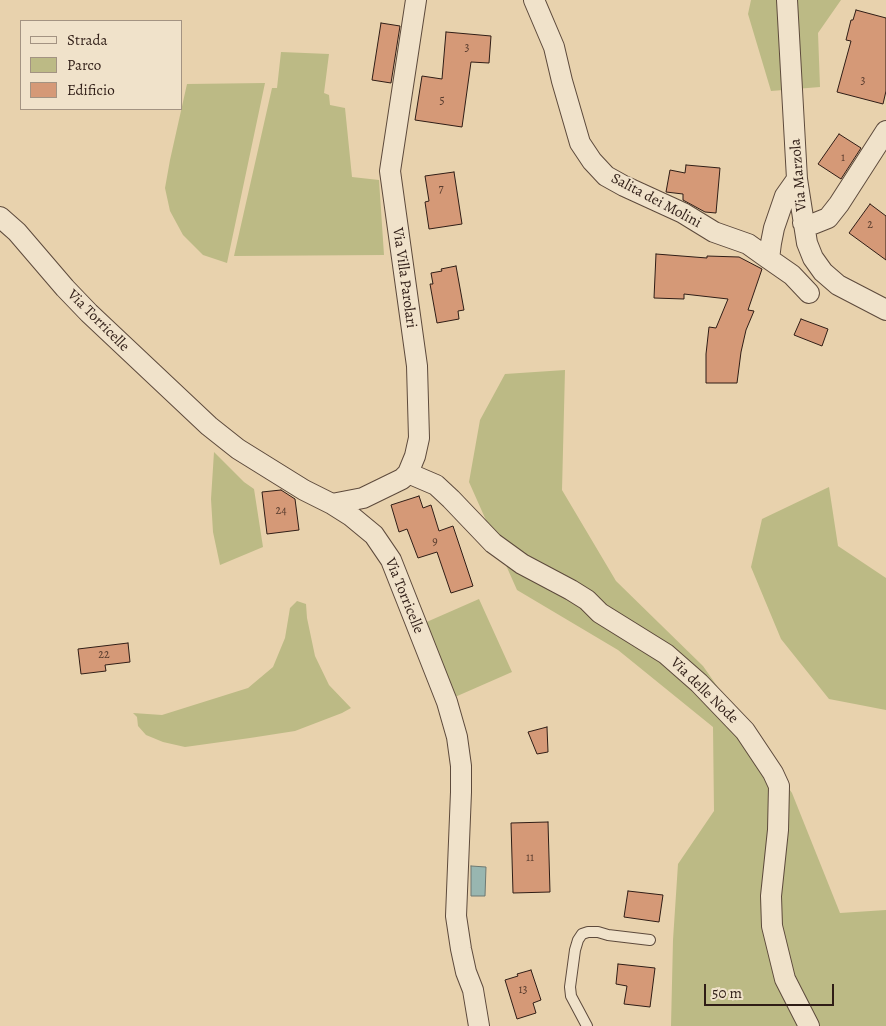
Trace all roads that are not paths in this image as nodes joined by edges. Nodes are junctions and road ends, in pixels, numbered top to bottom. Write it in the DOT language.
graph roads {
  1 [pos="416,0"];
  2 [pos="534,0"];
  3 [pos="787,0"];
  4 [pos="886,131"];
  5 [pos="797,179"];
  6 [pos="0,217"];
  7 [pos="803,223"];
  8 [pos="769,259"];
  9 [pos="809,293"];
  10 [pos="886,310"];
  11 [pos="408,473"];
  12 [pos="332,504"];
  13 [pos="650,940"];
  14 [pos="479,1026"];
  15 [pos="586,1026"];
  16 [pos="809,1026"];
  1 -- 11 [label="street, Via Villa Parolari"];
  2 -- 8 [label="street, Salita dei Molini"];
  3 -- 5 [label="street, Via Marzola"];
  4 -- 7 [label="street"];
  5 -- 7 [label="street, Via Marzola"];
  5 -- 8 [label="street"];
  6 -- 12 [label="street, Via Torricelle"];
  7 -- 10 [label="street, Via Marzola"];
  8 -- 9 [label="street, Salita dei Molini"];
  11 -- 12 [label="street"];
  11 -- 16 [label="street, Via delle Node"];
  12 -- 14 [label="street, Via Torricelle"];
  13 -- 15 [label="lane"];
}
